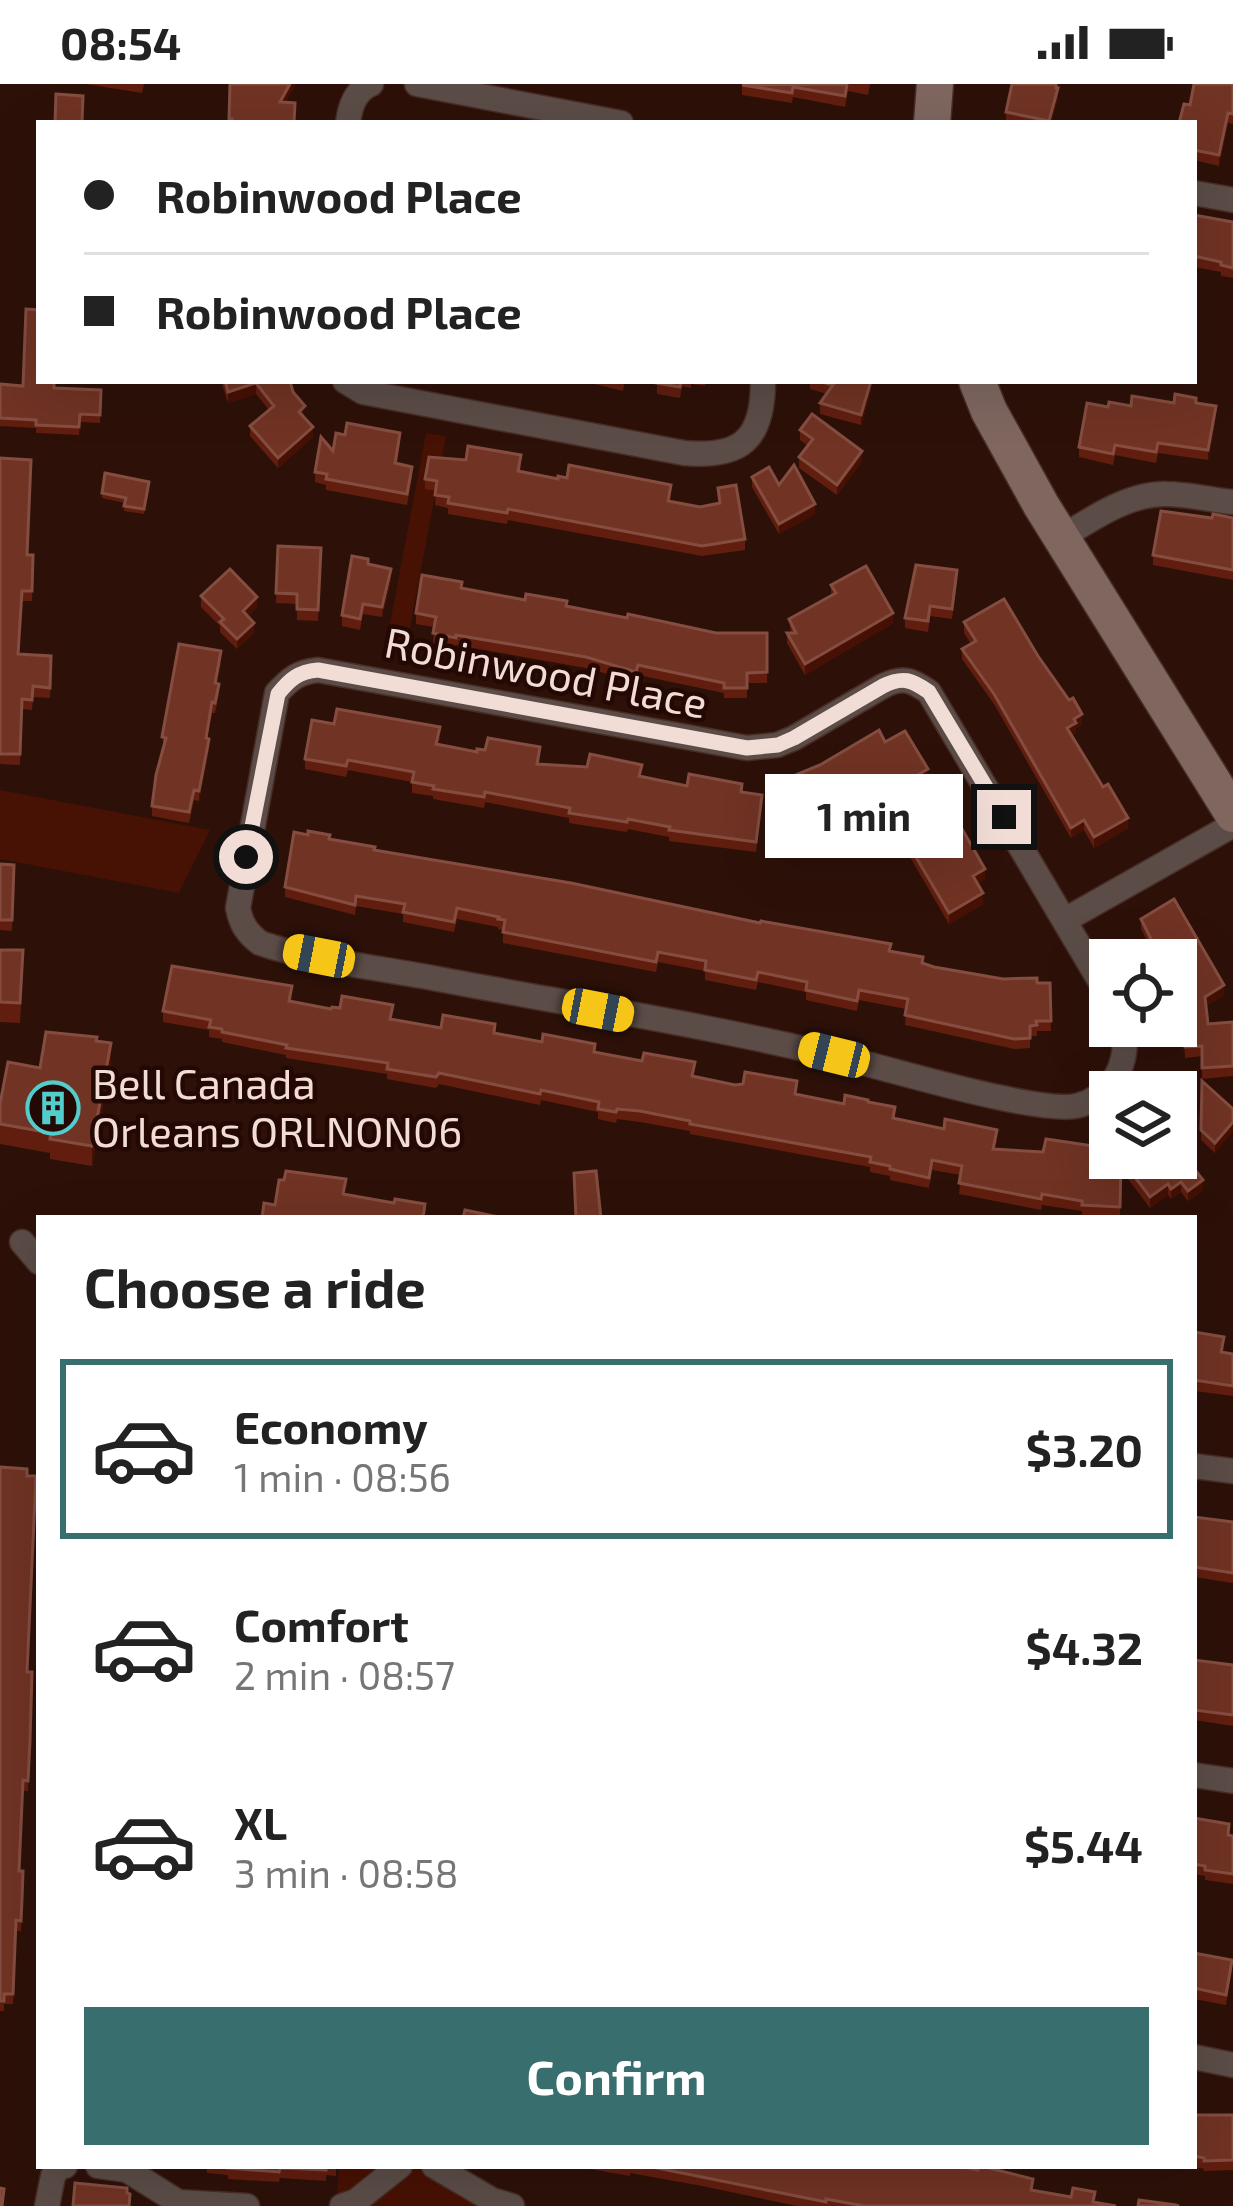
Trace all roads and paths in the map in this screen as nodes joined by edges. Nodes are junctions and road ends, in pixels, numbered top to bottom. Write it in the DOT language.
graph roads {
  1 [pos="371,84"];
  2 [pos="417,84"];
  3 [pos="934,84"];
  4 [pos="348,120"];
  5 [pos="605,120"];
  6 [pos="932,120"];
  7 [pos="1197,194"];
  8 [pos="1233,200"];
  9 [pos="350,384"];
  10 [pos="763,384"];
  11 [pos="977,384"];
  12 [pos="1233,502"];
  13 [pos="1060,538"];
  14 [pos="1233,814"];
  15 [pos="1233,825"];
  16 [pos="1065,920"];
  17 [pos="1089,962"];
  18 [pos="1126,1047"];
  19 [pos="22,1242"];
  20 [pos="36,1258"];
  21 [pos="1197,1466"];
  22 [pos="1233,1472"];
  23 [pos="1197,1775"];
  24 [pos="1233,1781"];
  25 [pos="1197,2058"];
  26 [pos="1233,2066"];
  27 [pos="58,2169"];
  28 [pos="120,2169"];
  29 [pos="396,2169"];
  30 [pos="439,2169"];
  31 [pos="221,2205"];
  32 [pos="47,2206"];
  33 [pos="247,2206"];
  34 [pos="342,2206"];
  35 [pos="512,2206"];
  1 -- 4 [label="street"];
  2 -- 5 [label="street"];
  3 -- 6 [label="street"];
  7 -- 8 [label="street"];
  9 -- 10 [label="street"];
  11 -- 13 [label="street"];
  12 -- 13 [label="street"];
  13 -- 14 [label="street"];
  15 -- 16 [label="street"];
  16 -- 17 [label="street, Robinwood Place"];
  16 -- 18 [label="street, Robinwood Place"];
  19 -- 20 [label="street"];
  21 -- 22 [label="street"];
  23 -- 24 [label="street"];
  25 -- 26 [label="street"];
  27 -- 32 [label="street"];
  28 -- 31 [label="street"];
  29 -- 34 [label="street"];
  30 -- 35 [label="street"];
  31 -- 33 [label="street"];
}
